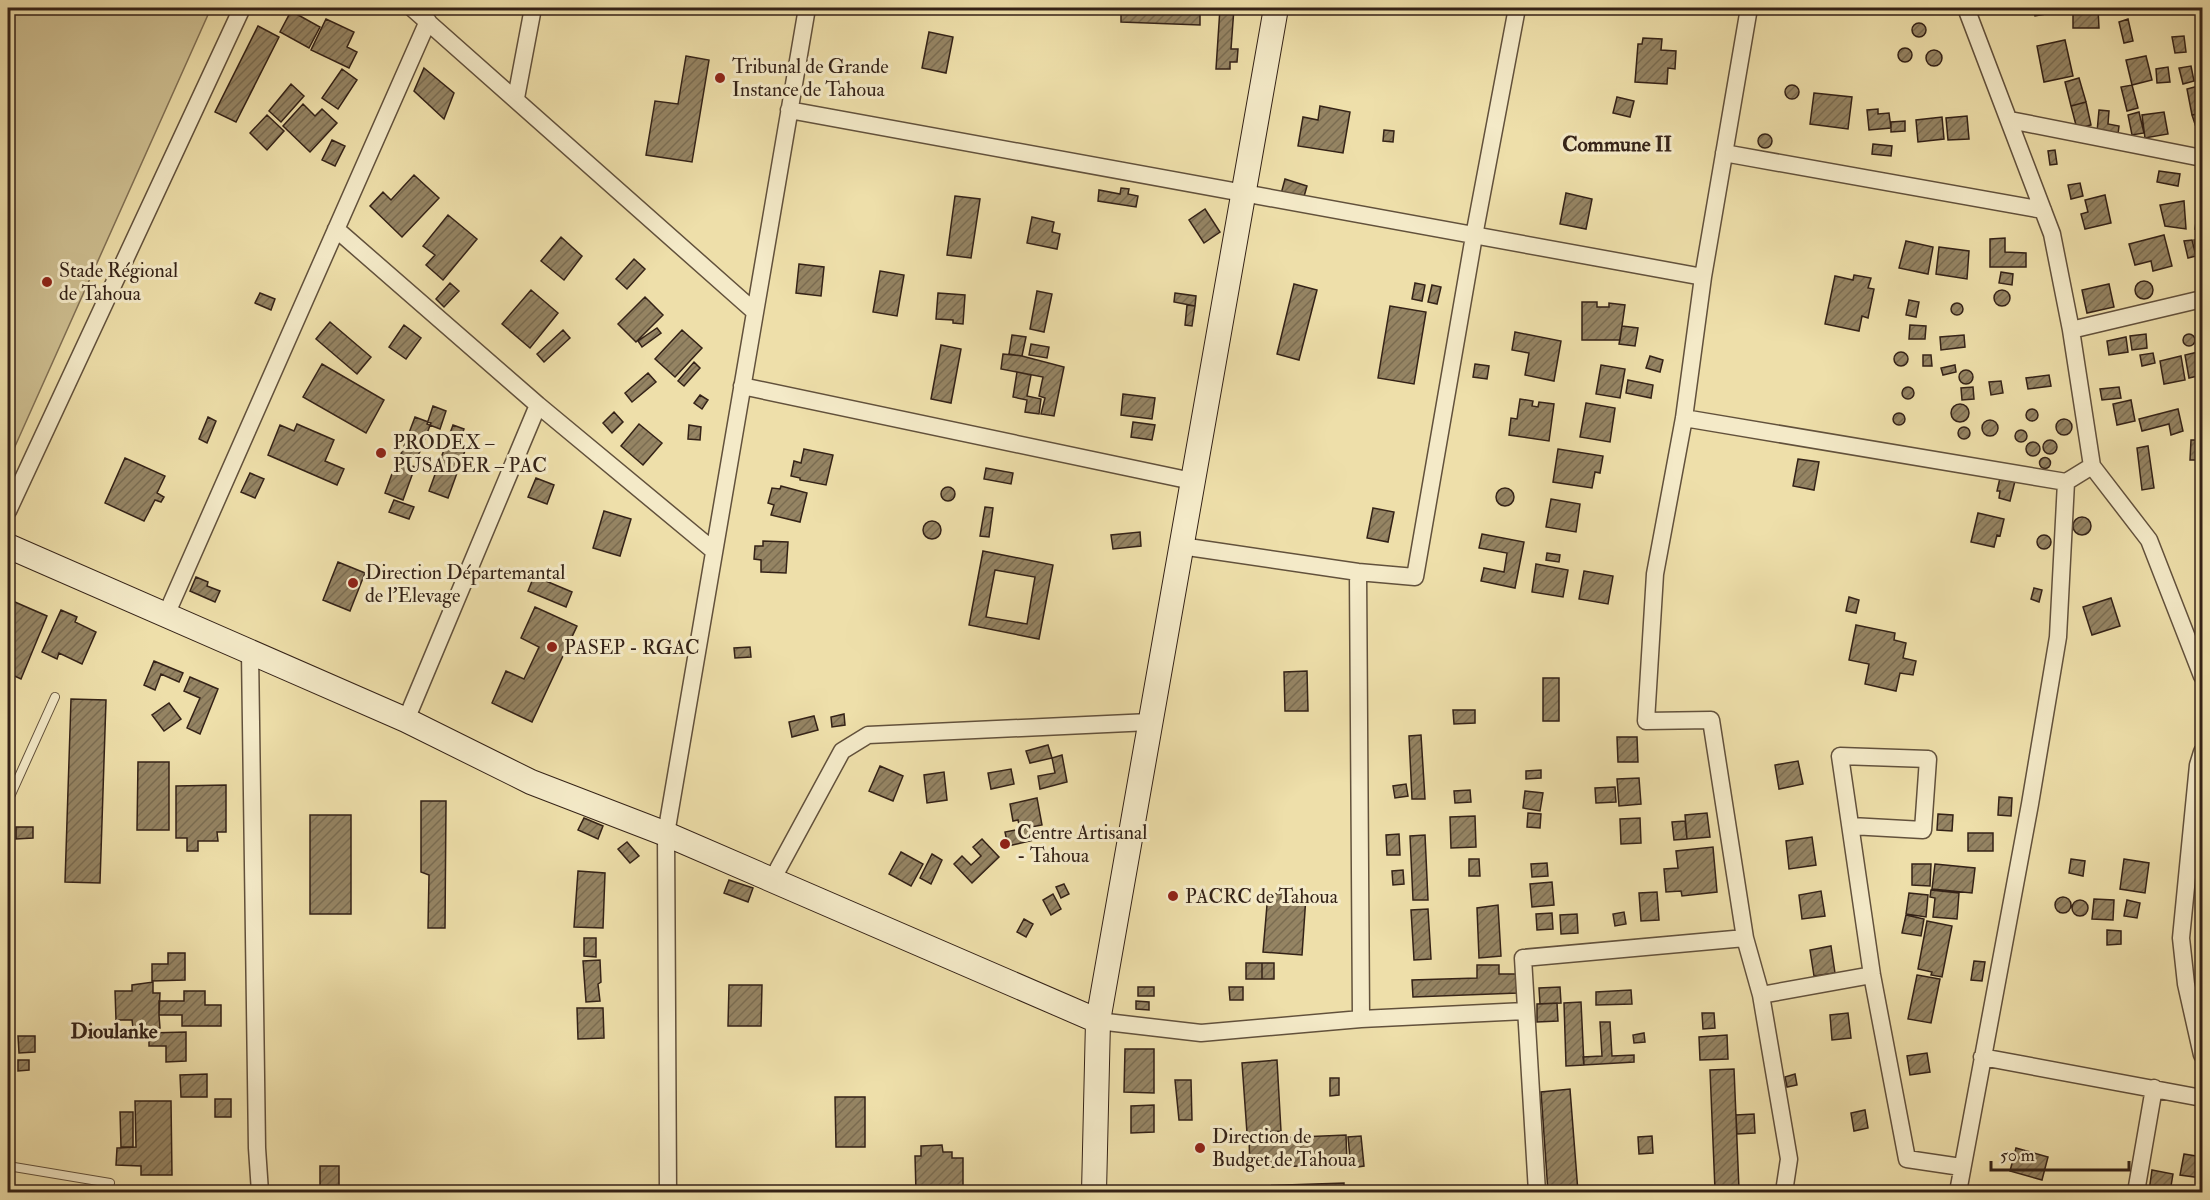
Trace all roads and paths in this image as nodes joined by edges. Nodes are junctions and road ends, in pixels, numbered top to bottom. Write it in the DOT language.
graph roads {
  1 [pos="242,8"];
  2 [pos="412,8"];
  3 [pos="532,8"];
  4 [pos="807,8"];
  5 [pos="1276,8"];
  6 [pos="1517,8"];
  7 [pos="1749,8"];
  8 [pos="1966,8"];
  9 [pos="428,21"];
  10 [pos="516,98"];
  11 [pos="789,110"];
  12 [pos="2010,120"];
  13 [pos="1724,153"];
  14 [pos="2202,158"];
  15 [pos="1243,193"];
  16 [pos="2043,210"];
  17 [pos="336,229"];
  18 [pos="1474,236"];
  19 [pos="1703,277"];
  20 [pos="2202,299"];
  21 [pos="754,312"];
  22 [pos="2071,330"];
  23 [pos="742,386"];
  24 [pos="538,405"];
  25 [pos="1684,418"];
  26 [pos="2092,465"];
  27 [pos="1192,482"];
  28 [pos="2066,482"];
  29 [pos="8,511"];
  30 [pos="8,546"];
  31 [pos="1181,546"];
  32 [pos="714,550"];
  33 [pos="1358,572"];
  34 [pos="166,615"];
  35 [pos="250,652"];
  36 [pos="2202,676"];
  37 [pos="55,697"];
  38 [pos="406,720"];
  39 [pos="1150,722"];
  40 [pos="2202,752"];
  41 [pos="8,801"];
  42 [pos="1851,826"];
  43 [pos="666,834"];
  44 [pos="772,880"];
  45 [pos="1745,938"];
  46 [pos="1872,975"];
  47 [pos="1761,995"];
  48 [pos="1525,1011"];
  49 [pos="1361,1019"];
  50 [pos="1098,1021"];
  51 [pos="2202,1055"];
  52 [pos="1982,1057"];
  53 [pos="2154,1088"];
  54 [pos="2202,1098"];
  55 [pos="8,1166"];
  56 [pos="1961,1167"];
  57 [pos="110,1183"];
  58 [pos="260,1192"];
  59 [pos="669,1192"];
  60 [pos="1094,1192"];
  61 [pos="1537,1192"];
  62 [pos="1784,1192"];
  63 [pos="1958,1192"];
  64 [pos="2136,1192"];
  1 -- 29 [label="street"];
  2 -- 9 [label="street"];
  3 -- 10 [label="street"];
  4 -- 11 [label="street"];
  5 -- 15 [label="street"];
  6 -- 18 [label="street"];
  7 -- 13 [label="street"];
  8 -- 12 [label="street"];
  9 -- 10 [label="street"];
  9 -- 17 [label="street"];
  10 -- 21 [label="street"];
  11 -- 15 [label="street"];
  11 -- 21 [label="street"];
  12 -- 14 [label="street"];
  12 -- 16 [label="street"];
  13 -- 16 [label="street"];
  13 -- 19 [label="street"];
  15 -- 18 [label="street"];
  15 -- 27 [label="street"];
  16 -- 22 [label="street"];
  17 -- 24 [label="street"];
  17 -- 34 [label="street"];
  18 -- 19 [label="street"];
  18 -- 33 [label="street"];
  19 -- 25 [label="street"];
  20 -- 22 [label="street"];
  21 -- 23 [label="street"];
  22 -- 26 [label="street"];
  23 -- 27 [label="street"];
  23 -- 32 [label="street"];
  24 -- 32 [label="street"];
  24 -- 38 [label="street"];
  25 -- 28 [label="street"];
  25 -- 45 [label="street"];
  26 -- 28 [label="street"];
  26 -- 36 [label="street"];
  27 -- 31 [label="street"];
  28 -- 52 [label="street"];
  30 -- 34 [label="street"];
  31 -- 33 [label="street"];
  31 -- 39 [label="street"];
  32 -- 43 [label="street"];
  33 -- 49 [label="street"];
  34 -- 35 [label="street"];
  35 -- 38 [label="street"];
  35 -- 58 [label="street"];
  37 -- 41 [label="lane"];
  38 -- 43 [label="street"];
  39 -- 44 [label="street"];
  39 -- 50 [label="street"];
  40 -- 51 [label="street"];
  42 -- 42 [label="street"];
  42 -- 46 [label="street"];
  43 -- 44 [label="street"];
  43 -- 59 [label="street"];
  44 -- 50 [label="street"];
  45 -- 47 [label="street"];
  45 -- 48 [label="street"];
  46 -- 47 [label="street"];
  46 -- 56 [label="street"];
  47 -- 62 [label="street"];
  48 -- 49 [label="street"];
  48 -- 61 [label="street"];
  49 -- 50 [label="street"];
  50 -- 60 [label="street"];
  52 -- 53 [label="street"];
  52 -- 56 [label="street"];
  53 -- 54 [label="street"];
  53 -- 64 [label="street"];
  55 -- 57 [label="lane"];
  56 -- 63 [label="street"];
}
